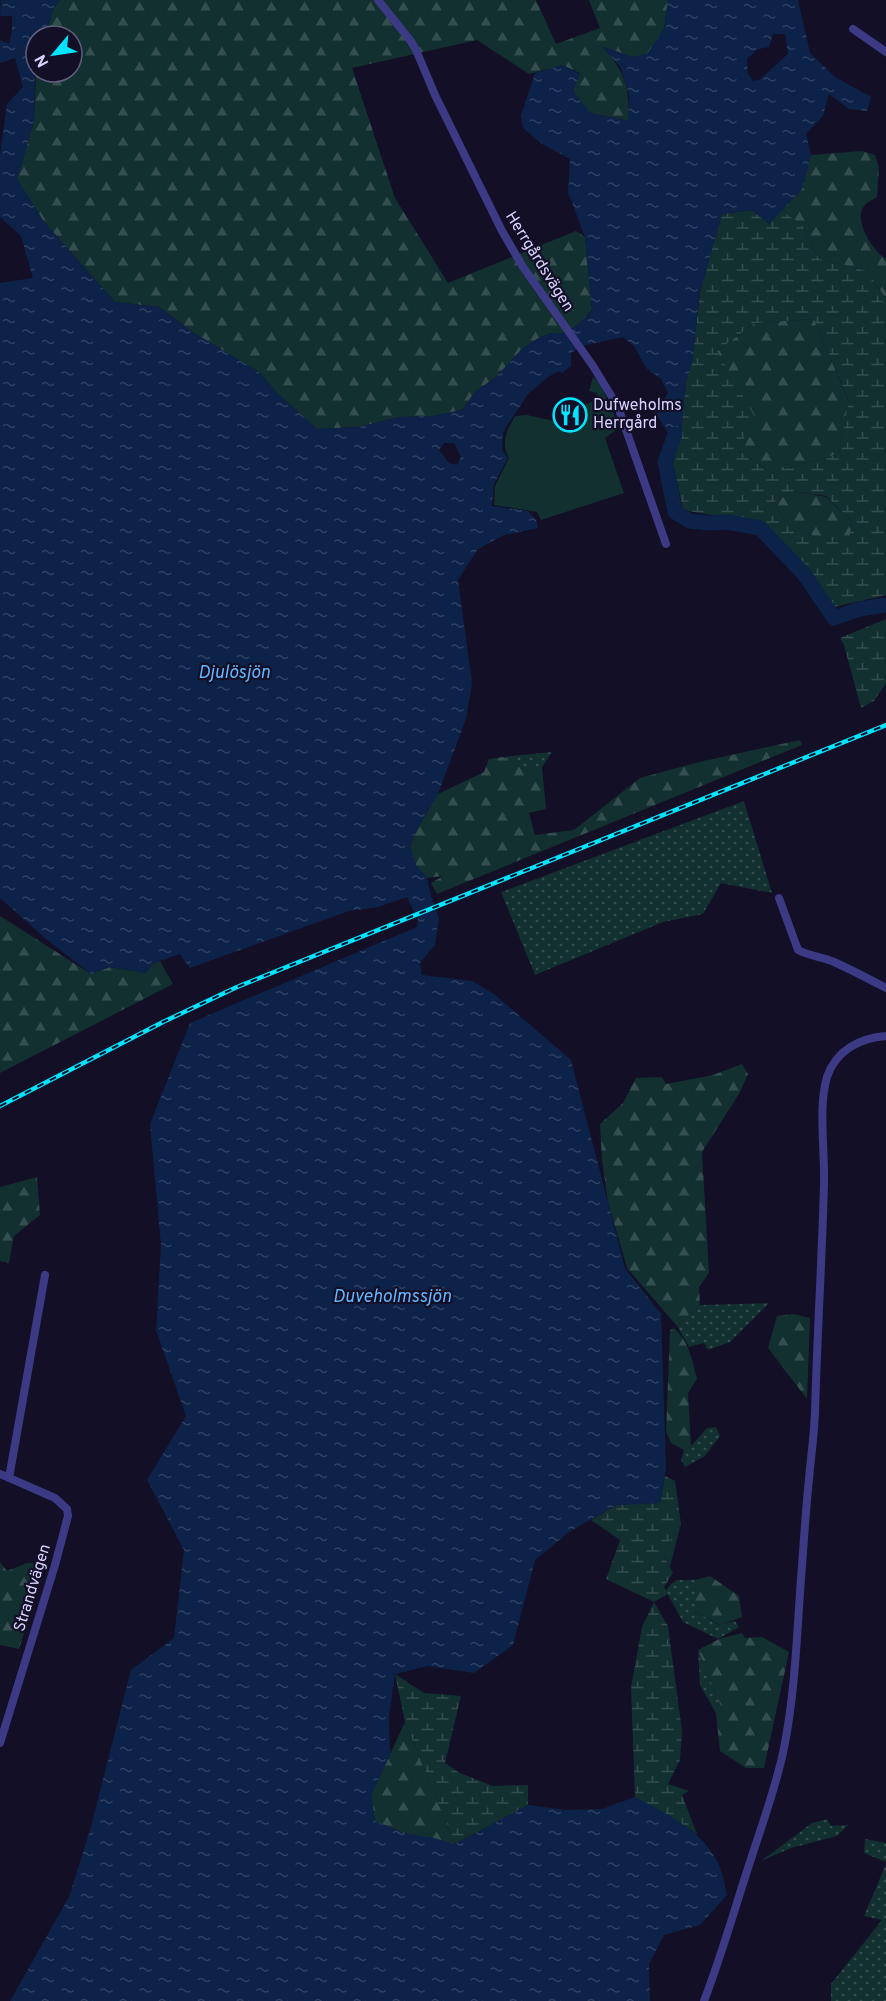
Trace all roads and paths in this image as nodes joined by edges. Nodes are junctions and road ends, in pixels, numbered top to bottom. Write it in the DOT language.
graph roads {
  1 [pos="378,0"];
  2 [pos="853,29"];
  3 [pos="886,52"];
  4 [pos="666,544"];
  5 [pos="779,898"];
  6 [pos="886,988"];
  7 [pos="886,1036"];
  8 [pos="45,1275"];
  9 [pos="0,1474"];
  10 [pos="9,1478"];
  11 [pos="0,1743"];
  12 [pos="704,2001"];
  1 -- 4 [label="street, Herrgårdsvägen"];
  2 -- 3 [label="street"];
  5 -- 6 [label="street"];
  7 -- 12 [label="street"];
  8 -- 10 [label="street"];
  9 -- 10 [label="street"];
  10 -- 11 [label="street, Strandvägen"];
}
